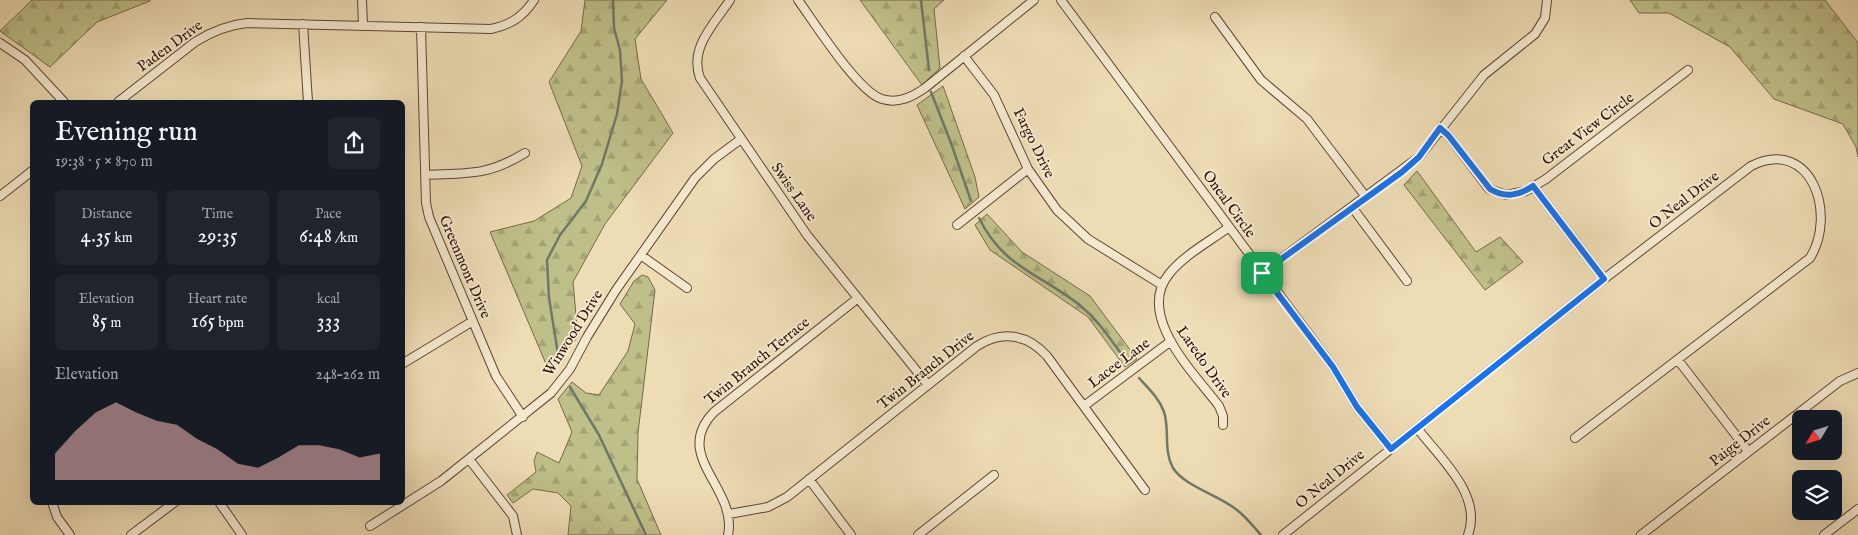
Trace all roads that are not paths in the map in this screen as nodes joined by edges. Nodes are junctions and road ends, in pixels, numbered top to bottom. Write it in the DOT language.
graph roads {
  1 [pos="362,0"];
  2 [pos="534,0"];
  3 [pos="730,0"];
  4 [pos="798,0"];
  5 [pos="1034,0"];
  6 [pos="1061,0"];
  7 [pos="1547,0"];
  8 [pos="1215,17"];
  9 [pos="303,24"];
  10 [pos="363,26"];
  11 [pos="421,27"];
  12 [pos="0,43"];
  13 [pos="964,56"];
  14 [pos="1688,70"];
  15 [pos="62,100"];
  16 [pos="121,100"];
  17 [pos="308,100"];
  18 [pos="1440,128"];
  19 [pos="741,139"];
  20 [pos="525,152"];
  21 [pos="1028,169"];
  22 [pos="30,173"];
  23 [pos="426,175"];
  24 [pos="1533,186"];
  25 [pos="0,196"];
  26 [pos="1366,197"];
  27 [pos="1352,207"];
  28 [pos="957,225"];
  29 [pos="1229,227"];
  30 [pos="642,256"];
  31 [pos="1262,273"];
  32 [pos="1604,279"];
  33 [pos="1407,281"];
  34 [pos="1162,285"];
  35 [pos="687,288"];
  36 [pos="858,298"];
  37 [pos="473,321"];
  38 [pos="1171,342"];
  39 [pos="1678,360"];
  40 [pos="405,362"];
  41 [pos="1858,374"];
  42 [pos="928,385"];
  43 [pos="1084,406"];
  44 [pos="523,417"];
  45 [pos="1223,425"];
  46 [pos="1417,428"];
  47 [pos="1576,438"];
  48 [pos="1391,449"];
  49 [pos="1748,451"];
  50 [pos="469,460"];
  51 [pos="994,475"];
  52 [pos="809,479"];
  53 [pos="1145,490"];
  54 [pos="52,505"];
  55 [pos="171,505"];
  56 [pos="221,505"];
  57 [pos="405,505"];
  58 [pos="405,505"];
  59 [pos="1858,509"];
  60 [pos="730,514"];
  61 [pos="370,526"];
  62 [pos="70,535"];
  63 [pos="131,535"];
  64 [pos="242,535"];
  65 [pos="517,535"];
  66 [pos="728,535"];
  67 [pos="851,535"];
  68 [pos="918,535"];
  69 [pos="1283,535"];
  70 [pos="1468,535"];
  71 [pos="1641,535"];
  72 [pos="1824,535"];
  1 -- 10 [label="street"];
  2 -- 11 [label="street, Paden Drive"];
  3 -- 19 [label="street, Swiss Lane"];
  4 -- 13 [label="street"];
  5 -- 13 [label="street"];
  6 -- 29 [label="street, Oneal Circle"];
  7 -- 18 [label="street"];
  8 -- 26 [label="street"];
  9 -- 10 [label="street, Paden Drive"];
  9 -- 16 [label="street, Paden Drive"];
  9 -- 17 [label="street"];
  10 -- 11 [label="street, Paden Drive"];
  11 -- 23 [label="street, Greenmont Drive"];
  12 -- 15 [label="street"];
  13 -- 21 [label="street, Fargo Drive"];
  14 -- 24 [label="street, Great View Circle"];
  18 -- 24 [label="street, Great View Circle"];
  18 -- 26 [label="street"];
  19 -- 30 [label="street, Winwood Drive"];
  19 -- 36 [label="street, Swiss Lane"];
  20 -- 23 [label="street"];
  21 -- 28 [label="street"];
  21 -- 34 [label="street, Fargo Drive"];
  22 -- 25 [label="street"];
  23 -- 37 [label="street, Greenmont Drive"];
  24 -- 32 [label="street"];
  26 -- 27 [label="street"];
  27 -- 31 [label="street"];
  27 -- 33 [label="street"];
  29 -- 31 [label="street, Oneal Circle"];
  29 -- 34 [label="street"];
  30 -- 35 [label="street"];
  30 -- 44 [label="street, Winwood Drive"];
  31 -- 48 [label="street, Oneal Circle"];
  32 -- 39 [label="street, O Neal Drive"];
  32 -- 46 [label="street, O Neal Drive"];
  34 -- 38 [label="street, Laredo Drive"];
  36 -- 42 [label="street, Swiss Lane"];
  36 -- 60 [label="street, Twin Branch Terrace"];
  37 -- 40 [label="street"];
  37 -- 44 [label="street, Greenmont Drive"];
  38 -- 43 [label="street, Lacee Lane"];
  38 -- 45 [label="street, Laredo Drive"];
  39 -- 47 [label="street, O Neal Drive"];
  39 -- 49 [label="street"];
  41 -- 49 [label="street, Paige Drive"];
  42 -- 43 [label="street, Twin Branch Drive"];
  42 -- 52 [label="street, Twin Branch Drive"];
  43 -- 53 [label="street, Twin Branch Drive"];
  44 -- 50 [label="street, Winwood Drive"];
  46 -- 48 [label="street, O Neal Drive"];
  46 -- 70 [label="street"];
  48 -- 69 [label="street, O Neal Drive"];
  49 -- 71 [label="street, Paige Drive"];
  50 -- 57 [label="street, Winwood Drive"];
  50 -- 65 [label="street"];
  51 -- 68 [label="street"];
  52 -- 60 [label="street, Twin Branch Drive"];
  52 -- 67 [label="street"];
  54 -- 62 [label="street"];
  55 -- 63 [label="street"];
  56 -- 64 [label="street"];
  58 -- 61 [label="street, Winwood Drive"];
  59 -- 72 [label="street"];
  60 -- 66 [label="street"];
}
